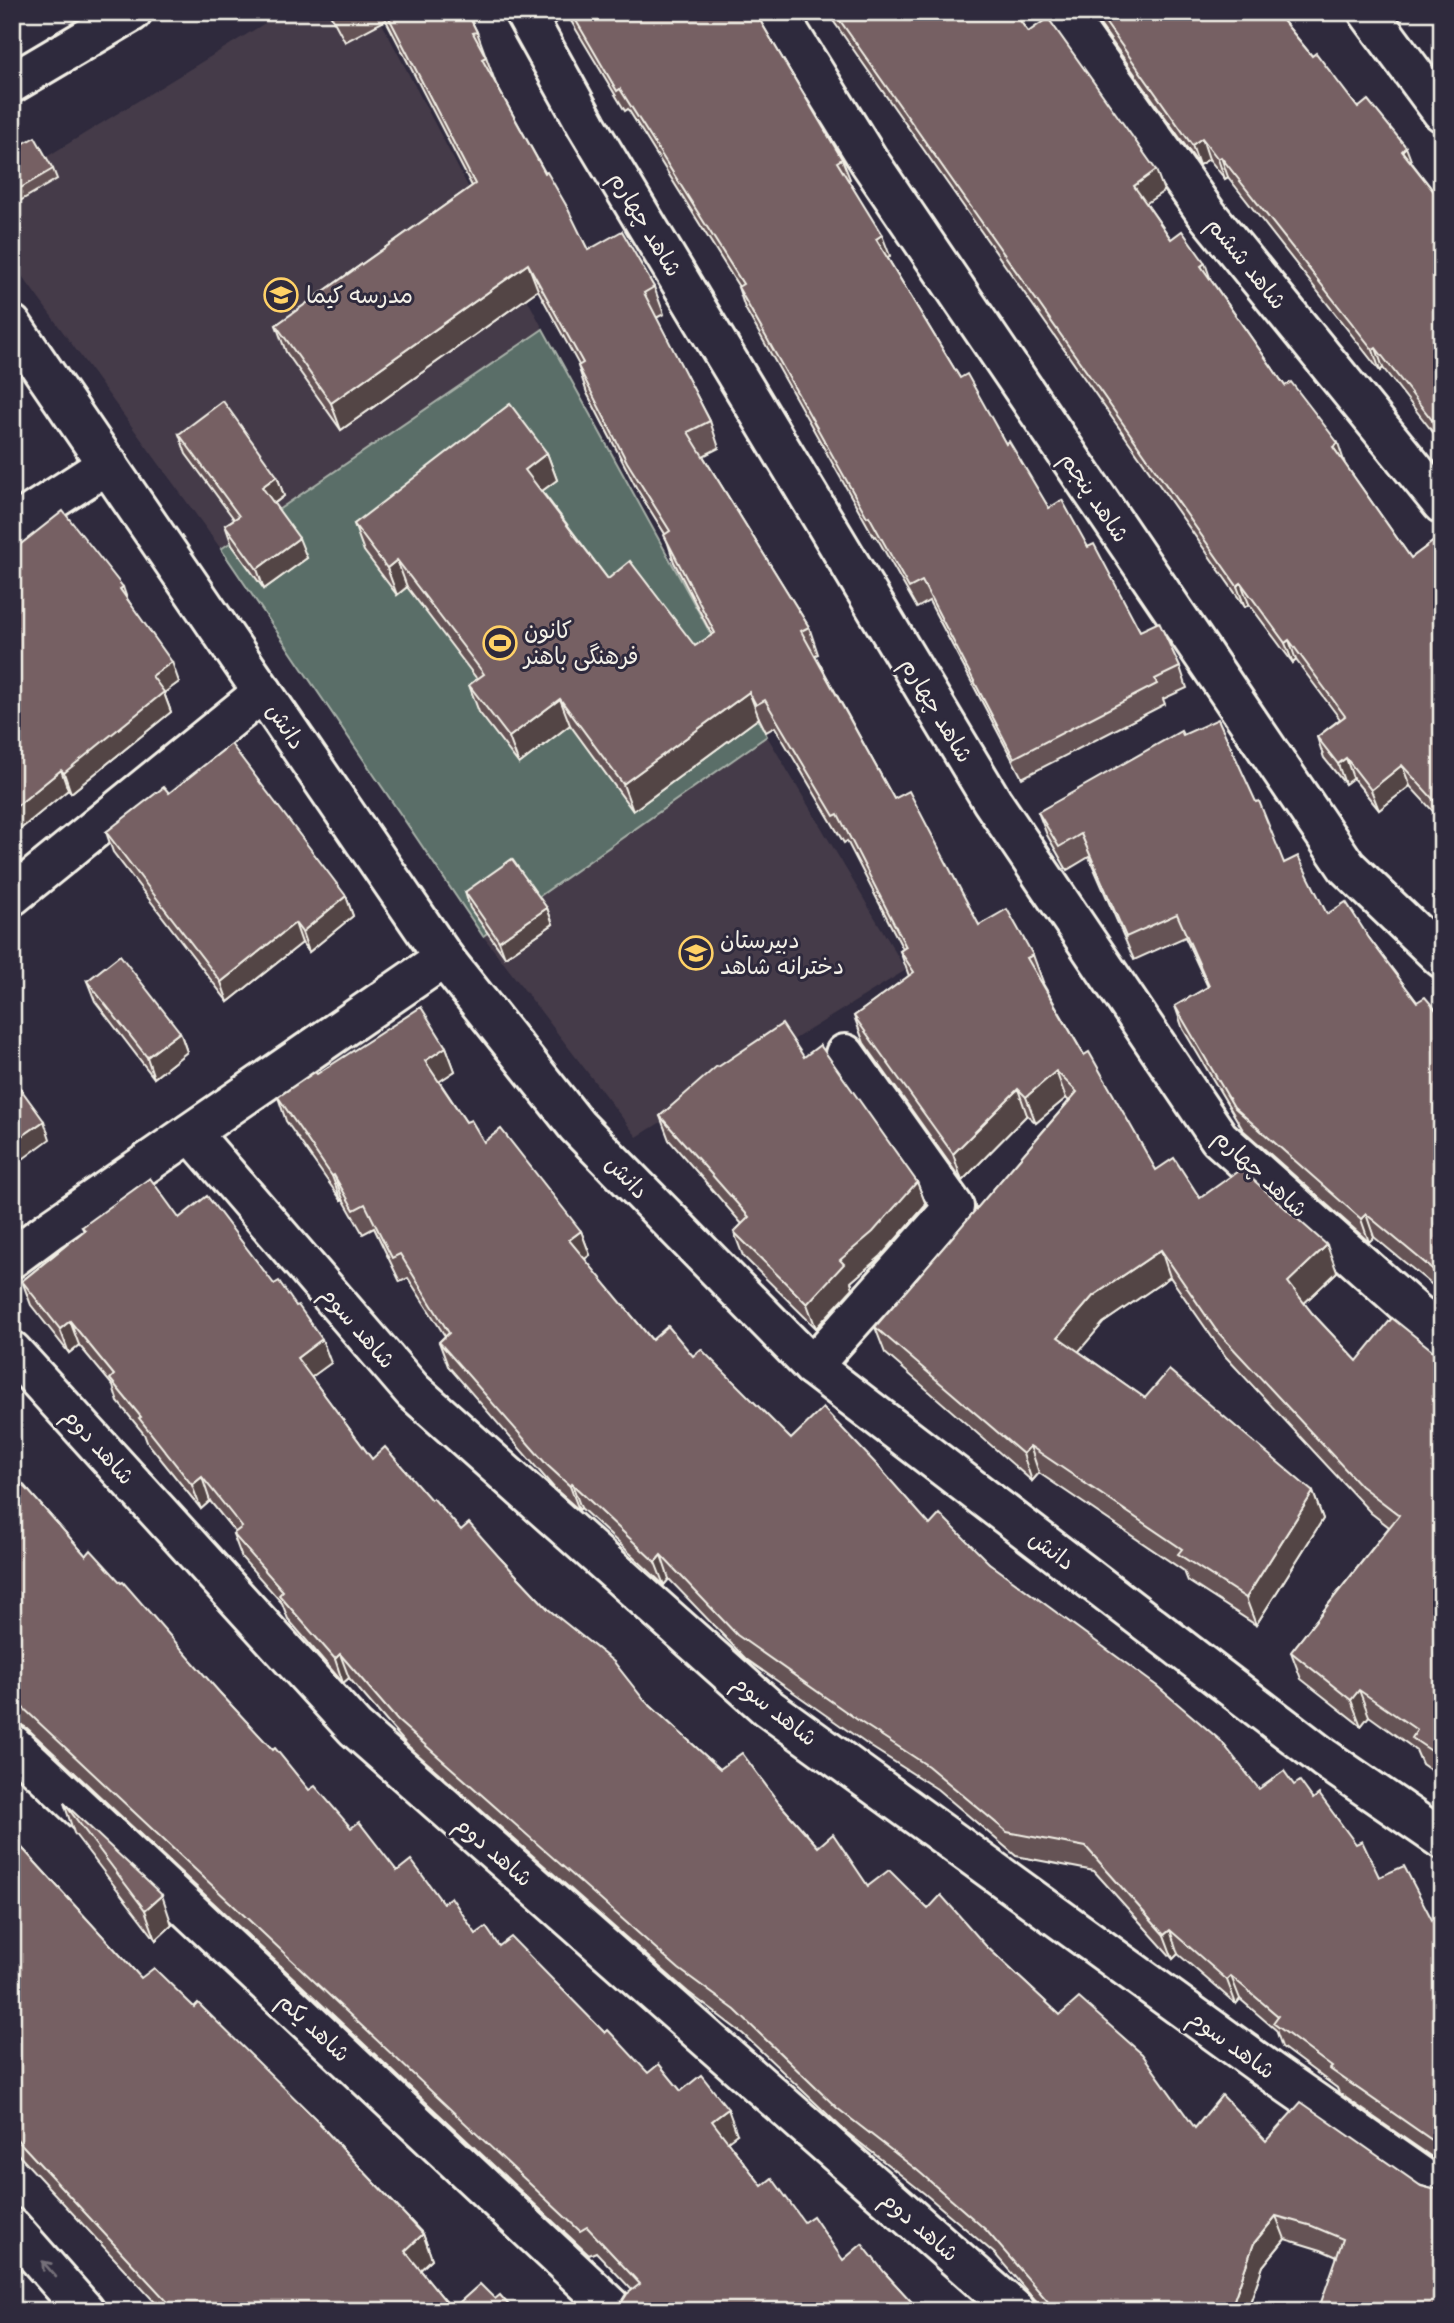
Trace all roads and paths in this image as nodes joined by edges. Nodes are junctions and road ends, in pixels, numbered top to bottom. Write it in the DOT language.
graph roads {
  1 [pos="132,12"];
  2 [pos="524,12"];
  3 [pos="777,12"];
  4 [pos="1064,12"];
  5 [pos="1368,12"];
  6 [pos="12,83"];
  7 [pos="1442,112"];
  8 [pos="12,325"];
  9 [pos="107,464"];
  10 [pos="1442,504"];
  11 [pos="12,526"];
  12 [pos="263,692"];
  13 [pos="12,897"];
  14 [pos="444,958"];
  15 [pos="1442,958"];
  16 [pos="845,1054"];
  17 [pos="191,1133"];
  18 [pos="12,1258"];
  19 [pos="1442,1336"];
  20 [pos="12,1351"];
  21 [pos="812,1366"];
  22 [pos="12,1744"];
  23 [pos="1442,1839"];
  24 [pos="1442,2191"];
  25 [pos="12,2228"];
  26 [pos="85,2311"];
  27 [pos="616,2311"];
  28 [pos="1016,2311"];
  1 -- 6 [label="street"];
  2 -- 19 [label="street, شاهد چهارم"];
  3 -- 15 [label="street, شاهد پنجم"];
  4 -- 10 [label="street, شاهد ششم"];
  5 -- 7 [label="street"];
  8 -- 9 [label="street, دانش"];
  9 -- 11 [label="street"];
  9 -- 12 [label="street, دانش"];
  12 -- 13 [label="street"];
  12 -- 14 [label="street, دانش"];
  14 -- 17 [label="street"];
  14 -- 21 [label="street, دانش"];
  16 -- 21 [label="street"];
  17 -- 18 [label="street"];
  17 -- 24 [label="street, شاهد سوم"];
  20 -- 28 [label="street, شاهد دوم"];
  21 -- 23 [label="street, دانش"];
  22 -- 27 [label="street, شاهد یکم"];
  26 -- 25 [label="street, one-way"];
}
